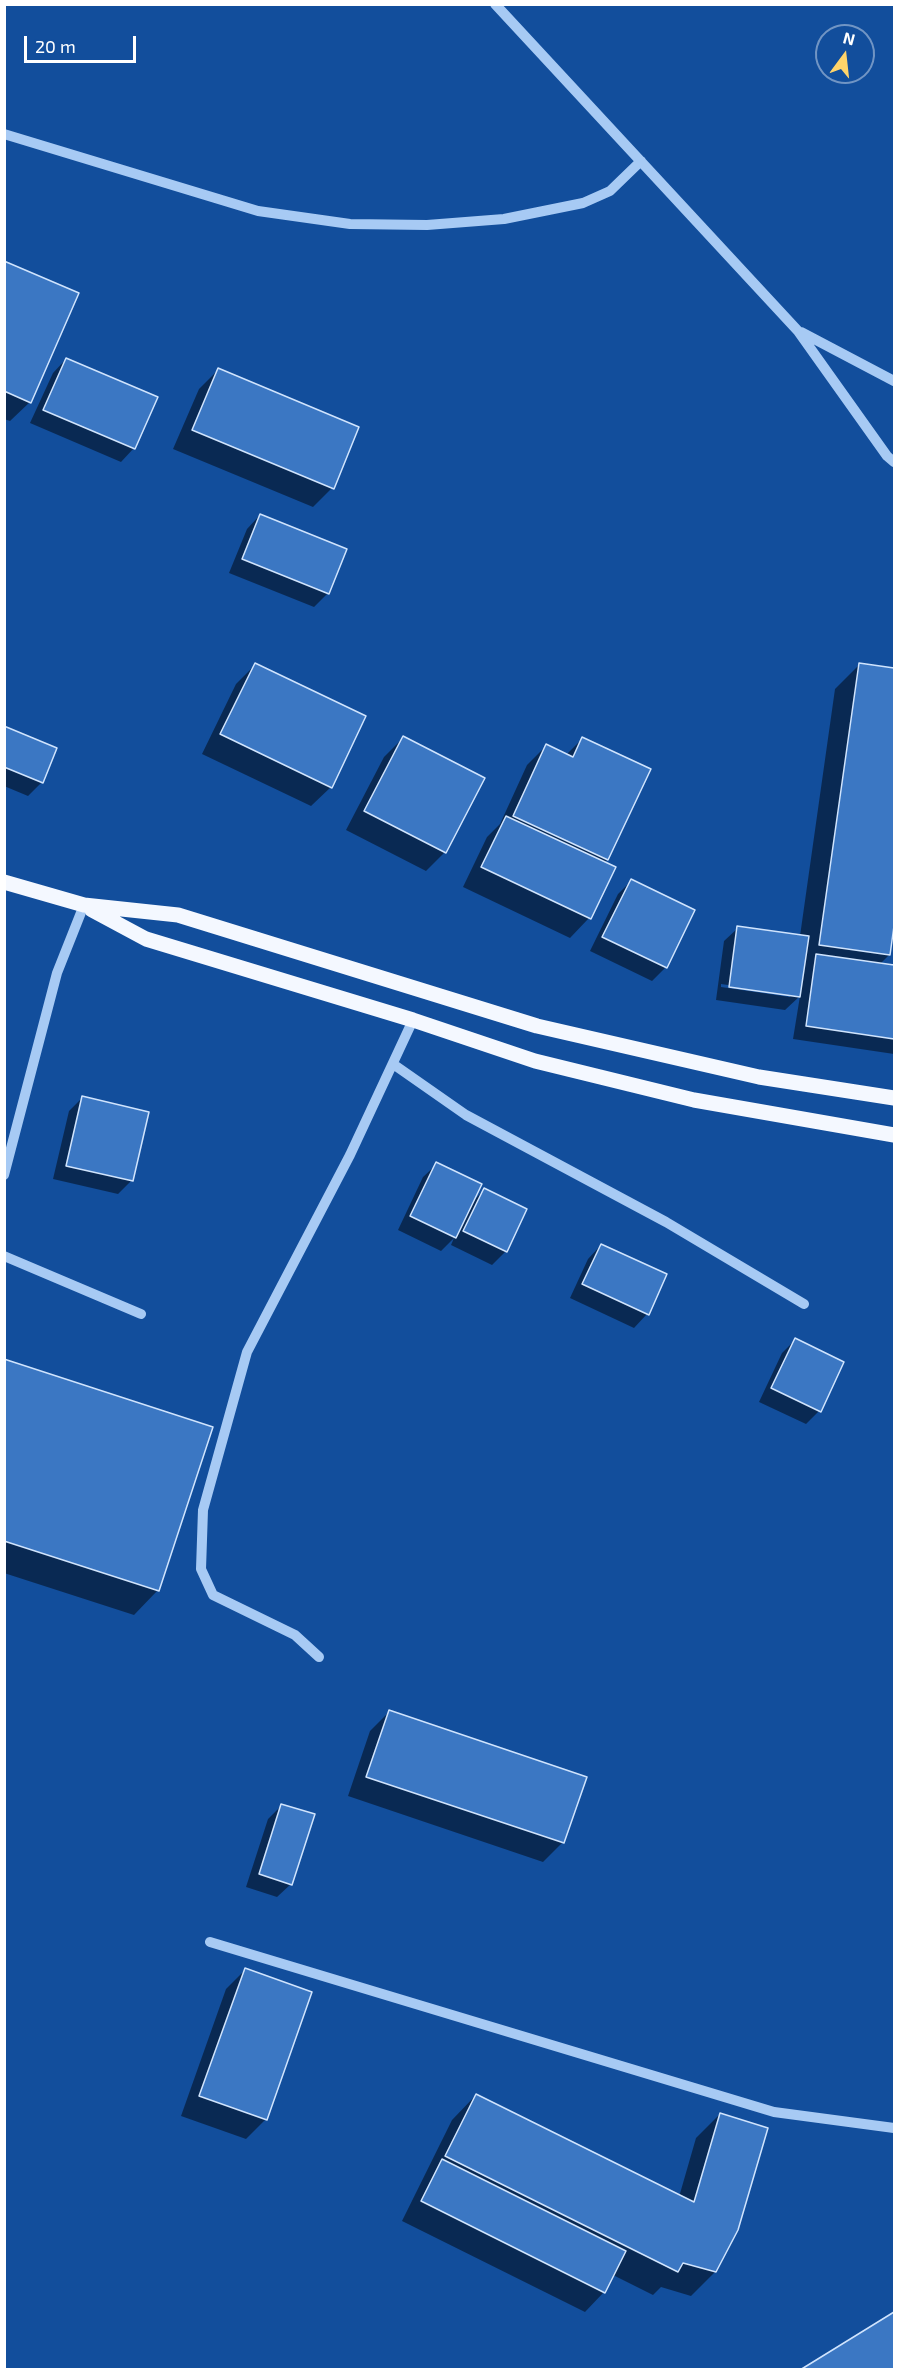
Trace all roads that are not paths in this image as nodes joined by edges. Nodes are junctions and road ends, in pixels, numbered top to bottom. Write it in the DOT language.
graph roads {
  1 [pos="495,4"];
  2 [pos="4,134"];
  3 [pos="641,161"];
  4 [pos="798,331"];
  5 [pos="894,381"];
  6 [pos="894,462"];
  7 [pos="4,882"];
  8 [pos="84,905"];
  9 [pos="413,1020"];
  10 [pos="393,1064"];
  11 [pos="894,1098"];
  12 [pos="894,1135"];
  13 [pos="4,1175"];
  14 [pos="4,1256"];
  15 [pos="804,1304"];
  16 [pos="141,1314"];
  17 [pos="319,1658"];
  18 [pos="210,1942"];
  19 [pos="894,2128"];
  1 -- 3 [label="street"];
  2 -- 3 [label="street"];
  3 -- 4 [label="street"];
  4 -- 5 [label="street"];
  4 -- 6 [label="street"];
  7 -- 8 [label="main road"];
  8 -- 9 [label="main road"];
  8 -- 11 [label="main road"];
  8 -- 13 [label="street"];
  9 -- 10 [label="street"];
  9 -- 12 [label="main road"];
  10 -- 15 [label="street"];
  10 -- 17 [label="street"];
  14 -- 16 [label="street"];
  18 -- 19 [label="street"];
}
